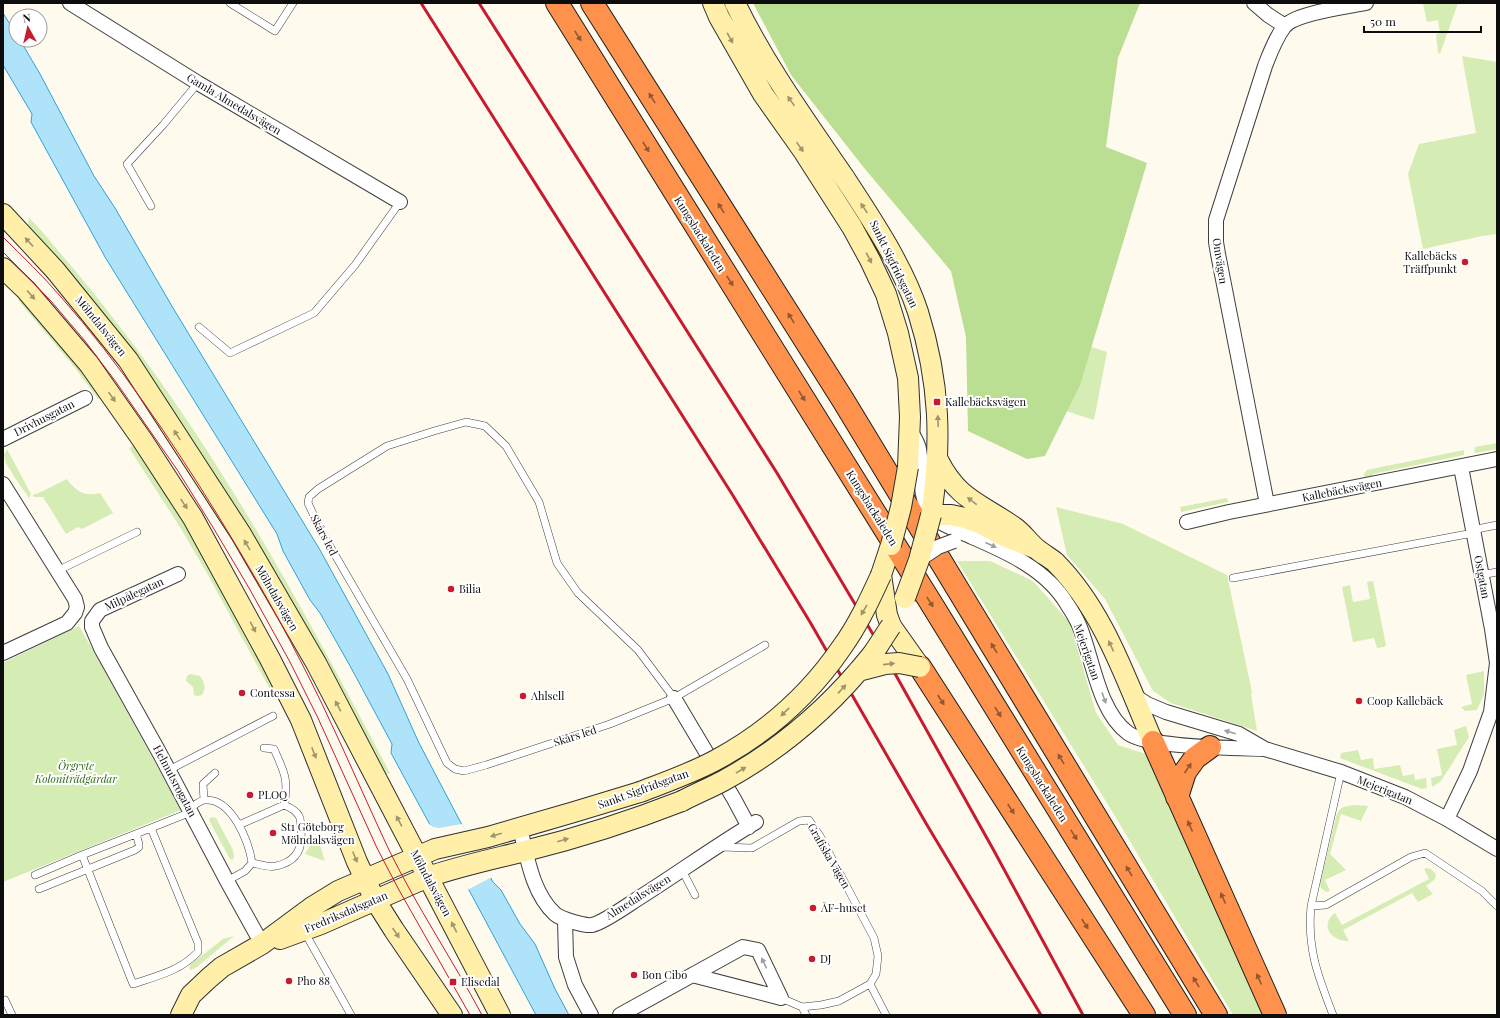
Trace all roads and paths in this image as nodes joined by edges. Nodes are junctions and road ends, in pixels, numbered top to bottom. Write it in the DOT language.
graph roads {
  1 [pos="70,3"];
  2 [pos="230,3"];
  3 [pos="293,3"];
  4 [pos="557,3"];
  5 [pos="592,3"];
  6 [pos="713,3"];
  7 [pos="735,3"];
  8 [pos="1254,3"];
  9 [pos="1366,3"];
  10 [pos="1285,26"];
  11 [pos="198,83"];
  12 [pos="400,202"];
  13 [pos="151,206"];
  14 [pos="3,214"];
  15 [pos="3,268"];
  16 [pos="198,327"];
  17 [pos="85,398"];
  18 [pos="910,430"];
  19 [pos="3,439"];
  20 [pos="1497,459"];
  21 [pos="938,460"];
  22 [pos="1461,467"];
  23 [pos="3,484"];
  24 [pos="1267,504"];
  25 [pos="936,515"];
  26 [pos="1187,522"];
  27 [pos="1497,525"];
  28 [pos="137,532"];
  29 [pos="1473,532"];
  30 [pos="894,536"];
  31 [pos="975,538"];
  32 [pos="1037,549"];
  33 [pos="919,560"];
  34 [pos="57,571"];
  35 [pos="1497,572"];
  36 [pos="178,574"];
  37 [pos="881,575"];
  38 [pos="1481,575"];
  39 [pos="1233,578"];
  40 [pos="94,617"];
  41 [pos="891,626"];
  42 [pos="765,645"];
  43 [pos="3,654"];
  44 [pos="920,667"];
  45 [pos="858,671"];
  46 [pos="1496,683"];
  47 [pos="1132,695"];
  48 [pos="674,698"];
  49 [pos="1494,712"];
  50 [pos="274,716"];
  51 [pos="1153,742"];
  52 [pos="1210,747"];
  53 [pos="264,748"];
  54 [pos="1265,749"];
  55 [pos="169,770"];
  56 [pos="1341,772"];
  57 [pos="215,773"];
  58 [pos="1177,797"];
  59 [pos="204,800"];
  60 [pos="284,805"];
  61 [pos="190,810"];
  62 [pos="1447,819"];
  63 [pos="752,825"];
  64 [pos="239,826"];
  65 [pos="151,828"];
  66 [pos="520,828"];
  67 [pos="136,834"];
  68 [pos="716,847"];
  69 [pos="1497,849"];
  70 [pos="526,851"];
  71 [pos="82,855"];
  72 [pos="417,856"];
  73 [pos="252,863"];
  74 [pos="87,870"];
  75 [pos="682,870"];
  76 [pos="35,875"];
  77 [pos="428,877"];
  78 [pos="365,879"];
  79 [pos="227,881"];
  80 [pos="39,889"];
  81 [pos="695,895"];
  82 [pos="375,900"];
  83 [pos="1311,906"];
  84 [pos="1497,906"];
  85 [pos="565,920"];
  86 [pos="304,930"];
  87 [pos="262,944"];
  88 [pos="692,975"];
  89 [pos="870,984"];
  90 [pos="781,998"];
  91 [pos="5,1000"];
  92 [pos="802,1007"];
  93 [pos="12,1015"];
  94 [pos="181,1015"];
  95 [pos="351,1015"];
  96 [pos="452,1015"];
  97 [pos="500,1015"];
  98 [pos="591,1015"];
  99 [pos="620,1015"];
  100 [pos="806,1015"];
  101 [pos="886,1015"];
  102 [pos="1144,1015"];
  103 [pos="1184,1015"];
  104 [pos="1216,1015"];
  105 [pos="1275,1015"];
  106 [pos="1333,1015"];
  1 -- 11 [label="street, Gamla Almedalsvägen"];
  2 -- 3 [label="lane"];
  4 -- 103 [label="highway, Kungsbackaleden, one-way"];
  104 -- 5 [label="highway, one-way"];
  6 -- 18 [label="main road, Sankt Sigfridsgatan, one-way"];
  21 -- 7 [label="main road, Sankt Sigfridsgatan, one-way"];
  8 -- 10 [label="street"];
  9 -- 10 [label="street"];
  10 -- 24 [label="street, Omvägen"];
  11 -- 12 [label="street, Gamla Almedalsvägen"];
  11 -- 13 [label="lane"];
  12 -- 16 [label="lane"];
  72 -- 14 [label="main road, Mölndalsvägen, one-way"];
  15 -- 78 [label="main road, one-way"];
  17 -- 19 [label="street, Drivhusgatan"];
  18 -- 25 [label="street"];
  18 -- 30 [label="main road, Sankt Sigfridsgatan, bridge"];
  20 -- 22 [label="street, Kallebäcksvägen"];
  21 -- 25 [label="main road, Sankt Sigfridsgatan"];
  32 -- 21 [label="main road, Mejerigatan, one-way"];
  22 -- 24 [label="street, Kallebäcksvägen"];
  22 -- 29 [label="street, Ostgatan"];
  23 -- 34 [label="street"];
  24 -- 26 [label="street, Kallebäcksvägen"];
  25 -- 30 [label="main road"];
  25 -- 31 [label="street, Mejerigatan"];
  25 -- 32 [label="main road, Mejerigatan"];
  25 -- 33 [label="main road, Sankt Sigfridsgatan, bridge"];
  27 -- 29 [label="lane"];
  28 -- 34 [label="lane"];
  29 -- 38 [label="street, Ostgatan"];
  29 -- 39 [label="lane"];
  30 -- 37 [label="main road, Sankt Sigfridsgatan, bridge"];
  31 -- 33 [label="street, bridge"];
  31 -- 51 [label="street, Mejerigatan, one-way"];
  47 -- 32 [label="main road, Mejerigatan, one-way"];
  33 -- 41 [label="main road, Sankt Sigfridsgatan, bridge"];
  34 -- 43 [label="street"];
  35 -- 38 [label="lane"];
  36 -- 40 [label="street, Milpålegatan"];
  37 -- 41 [label="main road, Sankt Sigfridsgatan"];
  37 -- 66 [label="main road, Sankt Sigfridsgatan, one-way, bridge"];
  38 -- 46 [label="street, Ostgatan"];
  40 -- 55 [label="street, Helmutsrogatan"];
  41 -- 44 [label="main road, Sankt Sigfridsgatan"];
  41 -- 45 [label="main road, Sankt Sigfridsgatan, bridge"];
  42 -- 48 [label="lane"];
  45 -- 44 [label="main road, one-way, bridge"];
  44 -- 102 [label="highway, one-way"];
  70 -- 45 [label="main road, Sankt Sigfridsgatan, one-way, bridge"];
  46 -- 49 [label="street, Ostgatan"];
  47 -- 51 [label="main road, Mejerigatan"];
  54 -- 47 [label="street, Mejerigatan, one-way"];
  48 -- 48 [label="lane, Skårs led"];
  48 -- 63 [label="street, Skårs led"];
  49 -- 62 [label="street, Ostgatan"];
  50 -- 55 [label="lane"];
  51 -- 52 [label="street, Mejerigatan"];
  51 -- 58 [label="highway"];
  52 -- 54 [label="street, Mejerigatan"];
  58 -- 52 [label="highway, one-way"];
  53 -- 60 [label="lane"];
  54 -- 56 [label="street, Mejerigatan"];
  55 -- 61 [label="street, Helmutsrogatan"];
  56 -- 62 [label="street, Mejerigatan"];
  56 -- 83 [label="lane"];
  57 -- 59 [label="lane"];
  105 -- 58 [label="highway, one-way"];
  59 -- 61 [label="lane"];
  59 -- 64 [label="lane"];
  60 -- 64 [label="lane"];
  60 -- 73 [label="lane"];
  61 -- 65 [label="lane"];
  61 -- 79 [label="street, Helmutsrogatan"];
  62 -- 69 [label="street, Mejerigatan"];
  63 -- 68 [label="street, Almedalsvägen"];
  64 -- 73 [label="lane"];
  65 -- 67 [label="lane"];
  65 -- 74 [label="lane"];
  66 -- 70 [label="street, Almedalsvägen"];
  66 -- 72 [label="main road, Sankt Sigfridsgatan, one-way"];
  67 -- 71 [label="lane"];
  67 -- 74 [label="lane"];
  68 -- 75 [label="street, Almedalsvägen"];
  68 -- 89 [label="lane, Grafiska Vägen"];
  70 -- 77 [label="main road, Sankt Sigfridsgatan"];
  70 -- 85 [label="street, Almedalsvägen"];
  71 -- 74 [label="lane"];
  71 -- 76 [label="lane"];
  72 -- 77 [label="main road, Mölndalsvägen"];
  72 -- 78 [label="main road, Fredriksdalsgatan"];
  73 -- 79 [label="lane"];
  74 -- 80 [label="lane"];
  75 -- 81 [label="lane"];
  75 -- 85 [label="street, Almedalsvägen"];
  77 -- 82 [label="main road, Fredriksdalsgatan"];
  97 -- 77 [label="main road, Mölndalsvägen, one-way"];
  78 -- 82 [label="main road"];
  78 -- 87 [label="main road, Fredriksdalsgatan"];
  79 -- 87 [label="street, Helmutsrogatan"];
  82 -- 86 [label="main road, Fredriksdalsgatan"];
  82 -- 96 [label="main road, one-way"];
  83 -- 84 [label="lane"];
  83 -- 106 [label="lane"];
  85 -- 98 [label="street"];
  86 -- 87 [label="main road, Fredriksdalsgatan"];
  86 -- 95 [label="lane"];
  87 -- 94 [label="main road, Fredriksdalsgatan"];
  88 -- 90 [label="street"];
  90 -- 88 [label="street, one-way"];
  88 -- 99 [label="street"];
  89 -- 92 [label="lane"];
  89 -- 101 [label="lane"];
  90 -- 92 [label="lane"];
  91 -- 93 [label="lane"];
  92 -- 100 [label="lane"];
}
